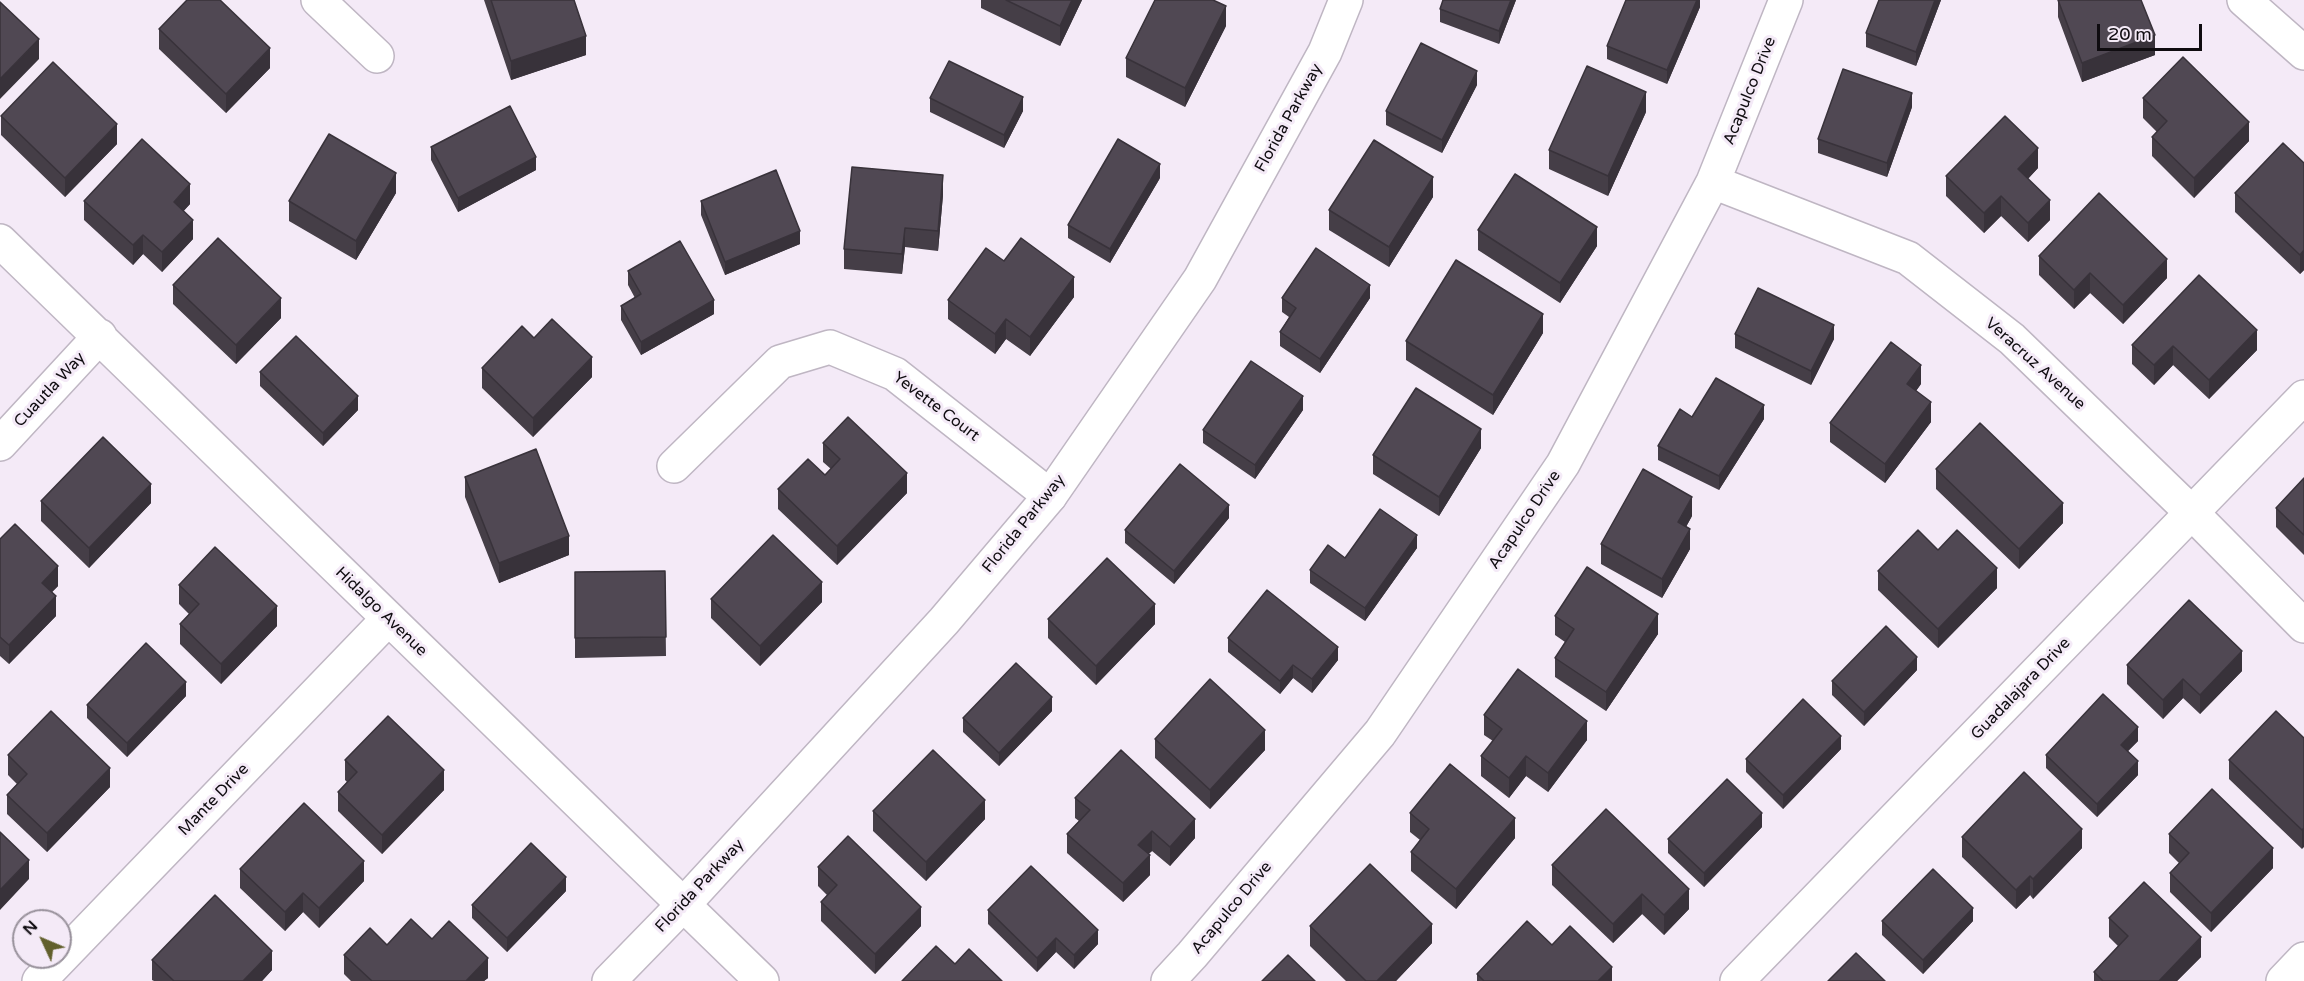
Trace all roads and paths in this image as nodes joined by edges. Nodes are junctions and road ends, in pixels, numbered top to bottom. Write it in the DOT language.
graph roads {
  1 [pos="318,0"];
  2 [pos="1346,0"];
  3 [pos="1786,0"];
  4 [pos="2244,0"];
  5 [pos="2304,53"];
  6 [pos="377,56"];
  7 [pos="1713,182"];
  8 [pos="0,241"];
  9 [pos="100,336"];
  10 [pos="2304,397"];
  11 [pos="0,444"];
  12 [pos="674,466"];
  13 [pos="1050,496"];
  14 [pos="2192,513"];
  15 [pos="388,619"];
  16 [pos="2304,626"];
  17 [pos="684,904"];
  18 [pos="2304,959"];
  19 [pos="39,981"];
  20 [pos="609,981"];
  21 [pos="762,981"];
  22 [pos="1168,981"];
  23 [pos="1737,981"];
  24 [pos="2283,981"];
  1 -- 6 [label="street"];
  2 -- 13 [label="street, Florida Parkway"];
  3 -- 7 [label="street, Acapulco Drive"];
  4 -- 5 [label="street"];
  7 -- 14 [label="street, Veracruz Avenue"];
  7 -- 22 [label="street, Acapulco Drive"];
  8 -- 9 [label="street, Hidalgo Avenue"];
  9 -- 11 [label="street, Cuautla Way"];
  9 -- 15 [label="street, Hidalgo Avenue"];
  10 -- 14 [label="street, Guadalajara Drive"];
  12 -- 13 [label="street, Yevette Court"];
  13 -- 17 [label="street, Florida Parkway"];
  14 -- 16 [label="street, Veracruz Avenue"];
  14 -- 23 [label="street, Guadalajara Drive"];
  15 -- 17 [label="street, Hidalgo Avenue"];
  15 -- 19 [label="street, Mante Drive"];
  17 -- 20 [label="street, Florida Parkway"];
  17 -- 21 [label="street, Hidalgo Avenue"];
  18 -- 24 [label="street"];
}
